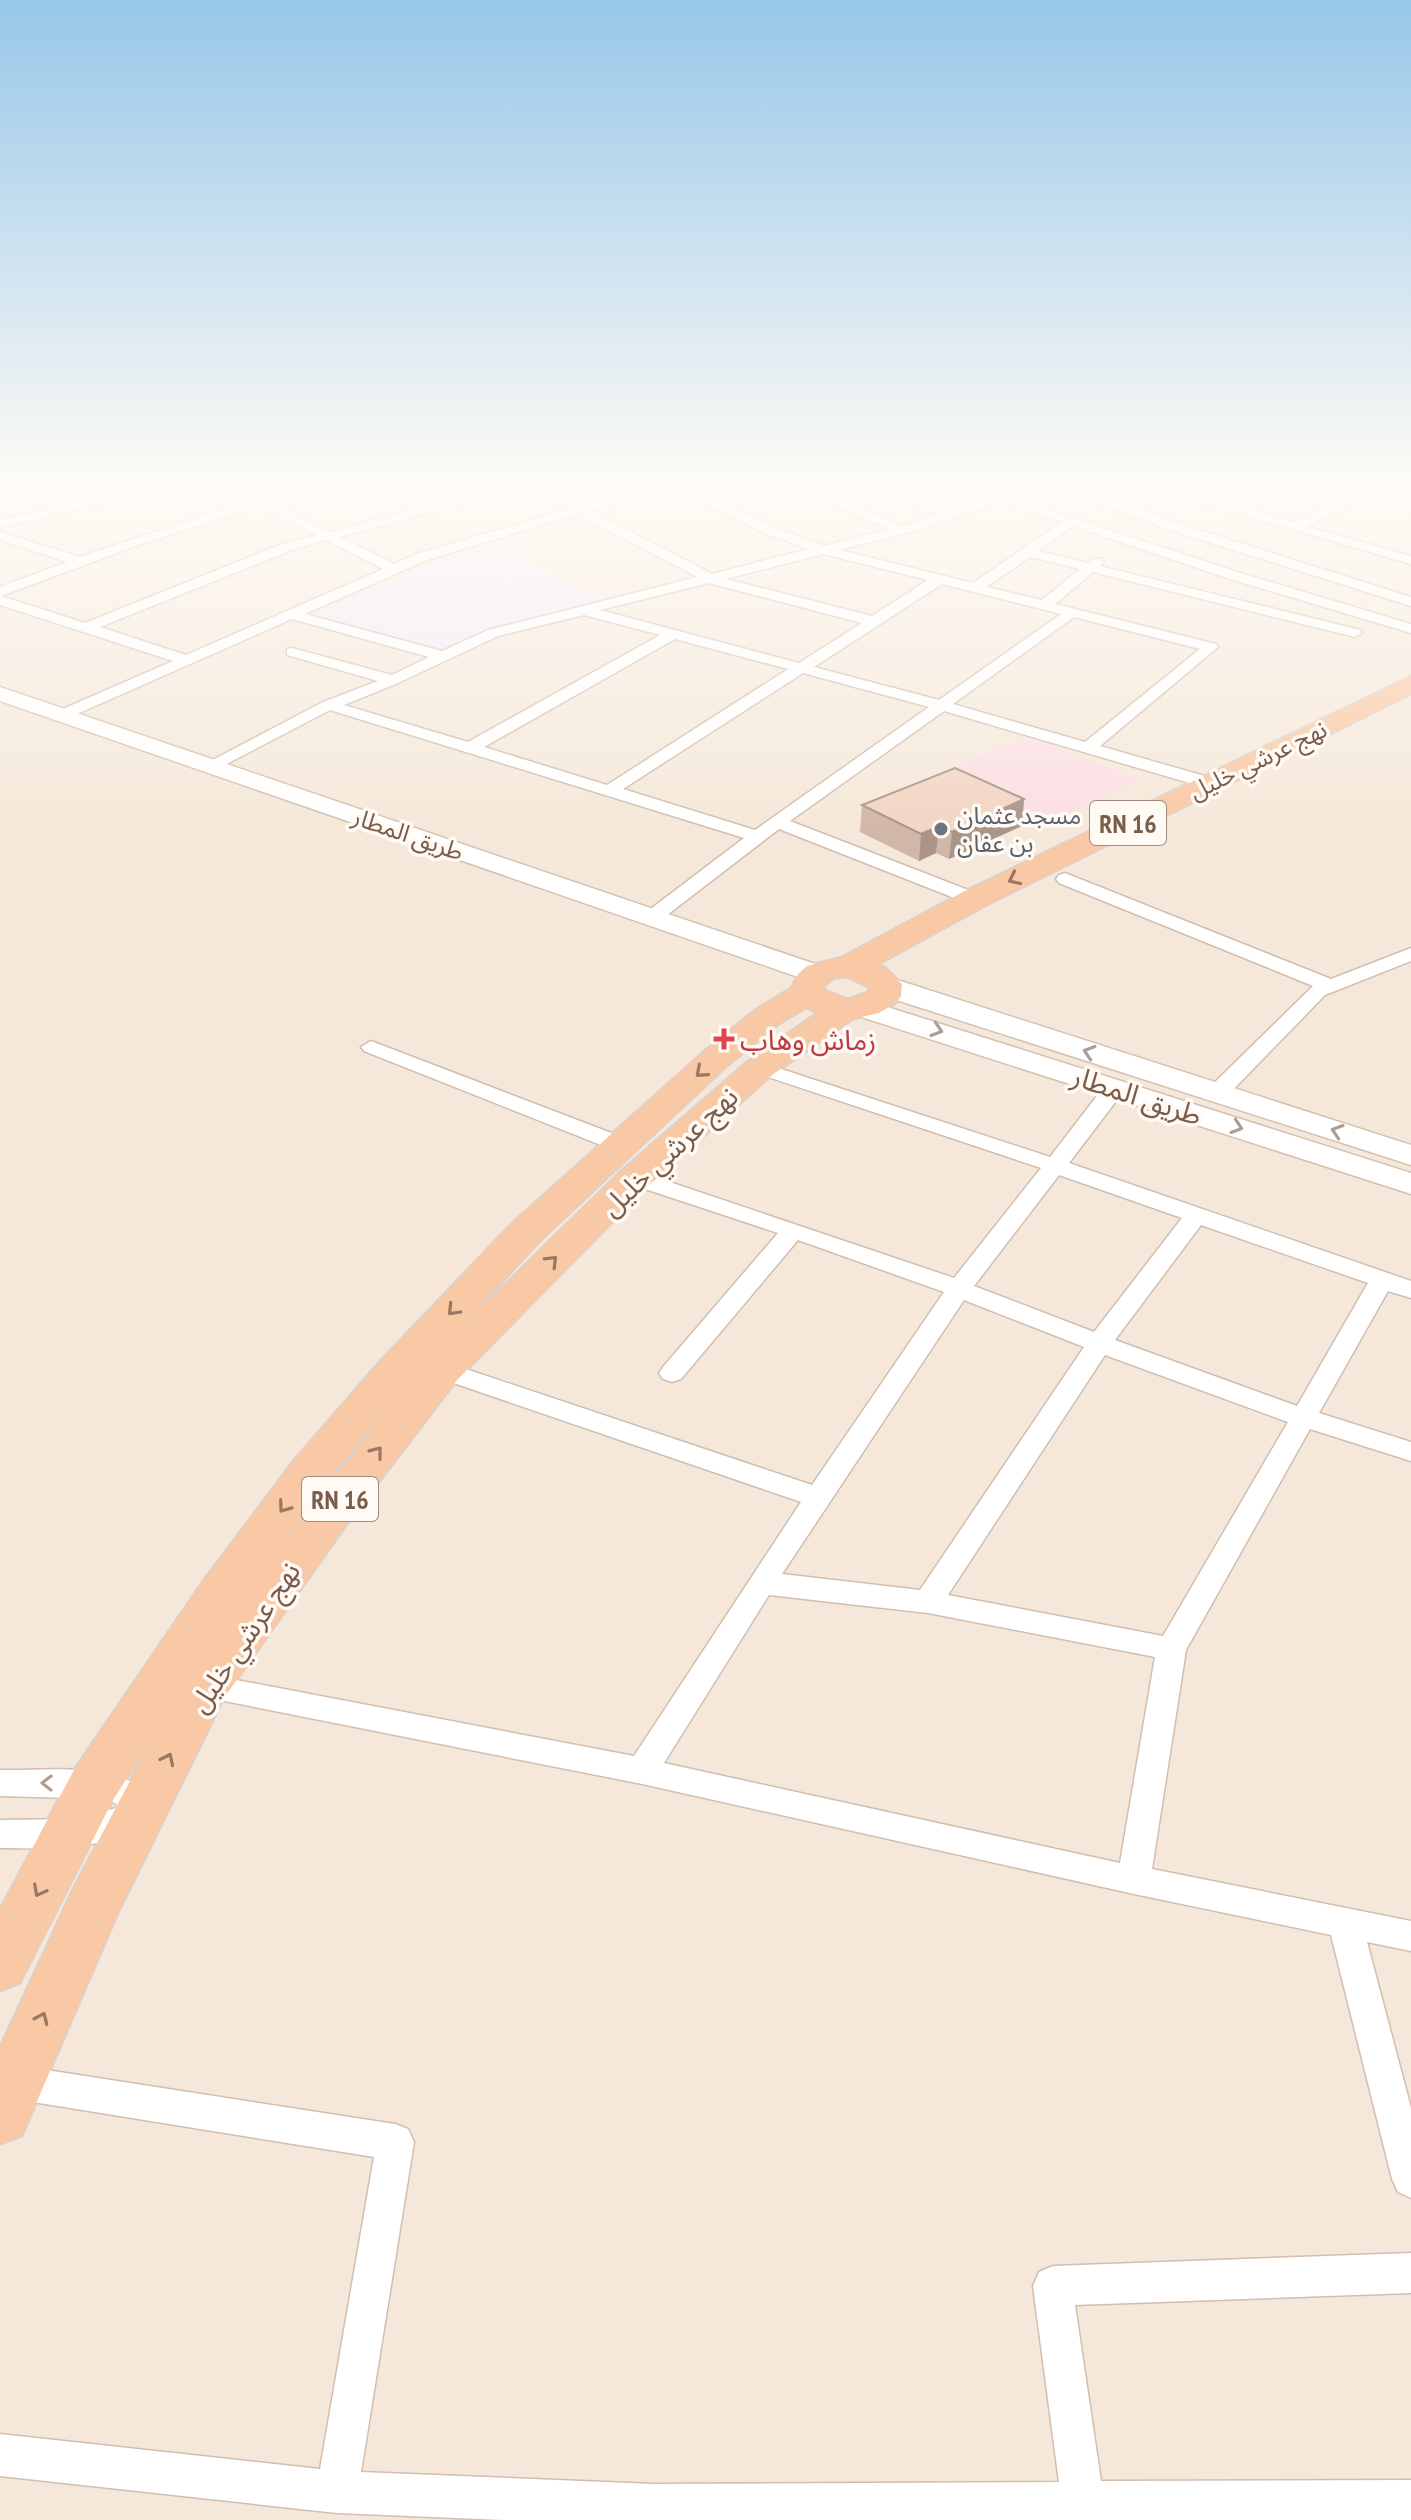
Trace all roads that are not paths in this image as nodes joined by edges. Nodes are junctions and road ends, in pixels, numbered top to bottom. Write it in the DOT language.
graph roads {
  1 [pos="161,597"];
  2 [pos="333,597"];
  3 [pos="637,597"];
  4 [pos="779,597"];
  5 [pos="914,597"];
  6 [pos="1008,597"];
  7 [pos="1055,597"];
  8 [pos="1207,597"];
  9 [pos="1307,597"];
  10 [pos="0,600"];
  11 [pos="1044,606"];
  12 [pos="581,610"];
  13 [pos="1071,613"];
  14 [pos="293,615"];
  15 [pos="877,622"];
  16 [pos="87,627"];
  17 [pos="1411,629"];
  18 [pos="1355,633"];
  19 [pos="673,634"];
  20 [pos="292,652"];
  21 [pos="441,656"];
  22 [pos="184,659"];
  23 [pos="804,669"];
  24 [pos="393,680"];
  25 [pos="1411,684"];
  26 [pos="0,694"];
  27 [pos="329,705"];
  28 [pos="944,706"];
  29 [pos="1411,706"];
  30 [pos="0,708"];
  31 [pos="53,719"];
  32 [pos="472,747"];
  33 [pos="1088,748"];
  34 [pos="211,765"];
  35 [pos="1209,783"];
  36 [pos="612,789"];
  37 [pos="778,822"];
  38 [pos="757,836"];
  39 [pos="1065,879"];
  40 [pos="974,899"];
  41 [pos="643,924"];
  42 [pos="1411,954"];
  43 [pos="884,982"];
  44 [pos="1331,986"];
  45 [pos="831,990"];
  46 [pos="371,1047"];
  47 [pos="760,1068"];
  48 [pos="1115,1088"];
  49 [pos="1217,1093"];
  50 [pos="1408,1150"];
  51 [pos="627,1161"];
  52 [pos="1053,1165"];
  53 [pos="1411,1184"];
  54 [pos="1196,1215"];
  55 [pos="793,1231"];
  56 [pos="1382,1280"];
  57 [pos="959,1289"];
  58 [pos="1411,1290"];
  59 [pos="1098,1345"];
  60 [pos="442,1370"];
  61 [pos="672,1373"];
  62 [pos="1301,1419"];
  63 [pos="1411,1452"];
  64 [pos="820,1498"];
  65 [pos="761,1583"];
  66 [pos="928,1602"];
  67 [pos="1171,1649"];
  68 [pos="205,1686"];
  69 [pos="642,1771"];
  70 [pos="0,1783"];
  71 [pos="94,1784"];
  72 [pos="144,1809"];
  73 [pos="0,1834"];
  74 [pos="69,1835"];
  75 [pos="1134,1880"];
  76 [pos="1345,1924"];
  77 [pos="1411,1936"];
  78 [pos="0,1965"];
  79 [pos="7,2098"];
  80 [pos="1411,2179"];
  81 [pos="1411,2273"];
  82 [pos="0,2455"];
  83 [pos="337,2492"];
  84 [pos="1411,2501"];
  85 [pos="1084,2511"];
  86 [pos="654,2512"];
  1 -- 16 [label="street"];
  2 -- 14 [label="street"];
  3 -- 12 [label="street"];
  4 -- 15 [label="street"];
  5 -- 15 [label="street"];
  6 -- 11 [label="street"];
  7 -- 11 [label="street"];
  8 -- 18 [label="street"];
  9 -- 17 [label="street"];
  10 -- 16 [label="street"];
  11 -- 13 [label="street"];
  12 -- 19 [label="street"];
  12 -- 21 [label="street"];
  13 -- 28 [label="street"];
  13 -- 33 [label="street"];
  14 -- 21 [label="street"];
  14 -- 22 [label="street"];
  15 -- 23 [label="street"];
  16 -- 22 [label="street"];
  19 -- 23 [label="street"];
  19 -- 32 [label="street"];
  20 -- 24 [label="street"];
  21 -- 24 [label="street"];
  22 -- 31 [label="street"];
  23 -- 28 [label="street"];
  23 -- 36 [label="street"];
  24 -- 27 [label="street"];
  25 -- 35 [label="highway, نهج عرشي خليل / RN 16"];
  26 -- 31 [label="main road, طريق المطار"];
  27 -- 32 [label="street"];
  27 -- 34 [label="street"];
  28 -- 33 [label="street"];
  28 -- 37 [label="street"];
  29 -- 39 [label="highway, نهج عرشي خليل / RN 16"];
  30 -- 31 [label="main road, طريق المطار"];
  31 -- 34 [label="main road, طريق المطار"];
  31 -- 41 [label="main road, طريق المطار"];
  32 -- 36 [label="street"];
  33 -- 35 [label="street"];
  34 -- 41 [label="main road, طريق المطار"];
  35 -- 40 [label="highway, نهج عرشي خليل / RN 16, one-way"];
  36 -- 38 [label="street"];
  37 -- 38 [label="street"];
  37 -- 40 [label="street"];
  38 -- 41 [label="street"];
  39 -- 43 [label="highway, نهج عرشي خليل / RN 16"];
  39 -- 44 [label="street"];
  40 -- 45 [label="highway, نهج عرشي خليل / RN 16"];
  41 -- 45 [label="main road, طريق المطار"];
  42 -- 44 [label="street"];
  43 -- 45 [label="highway"];
  49 -- 43 [label="main road, طريق المطار, one-way"];
  44 -- 49 [label="street"];
  45 -- 47 [label="highway, نهج عرشي خليل / RN 16"];
  45 -- 48 [label="main road, طريق المطار, one-way"];
  45 -- 51 [label="highway, نهج عرشي خليل / RN 16, one-way"];
  46 -- 51 [label="street"];
  47 -- 51 [label="highway, نهج عرشي خليل / RN 16"];
  47 -- 52 [label="street"];
  48 -- 52 [label="street"];
  48 -- 53 [label="main road, طريق المطار, one-way"];
  50 -- 49 [label="main road, طريق المطار, one-way"];
  51 -- 55 [label="street"];
  60 -- 51 [label="highway, نهج عرشي خليل / RN 16, one-way"];
  51 -- 71 [label="highway, نهج عرشي خليل / RN 16, one-way"];
  52 -- 54 [label="street"];
  52 -- 57 [label="street"];
  54 -- 56 [label="street"];
  54 -- 59 [label="street"];
  55 -- 57 [label="street"];
  55 -- 61 [label="street"];
  56 -- 58 [label="street"];
  56 -- 62 [label="street"];
  57 -- 59 [label="street"];
  57 -- 64 [label="street"];
  59 -- 62 [label="street"];
  59 -- 66 [label="street"];
  60 -- 64 [label="street"];
  68 -- 60 [label="highway, نهج عرشي خليل / RN 16, one-way"];
  62 -- 63 [label="street"];
  62 -- 67 [label="street"];
  64 -- 65 [label="street"];
  65 -- 66 [label="street"];
  65 -- 69 [label="street"];
  66 -- 67 [label="street"];
  67 -- 75 [label="street"];
  68 -- 69 [label="street"];
  72 -- 68 [label="highway, نهج عرشي خليل / RN 16, one-way"];
  69 -- 75 [label="street"];
  71 -- 70 [label="street, one-way"];
  71 -- 72 [label="street"];
  71 -- 74 [label="highway, نهج عرشي خليل / RN 16"];
  72 -- 74 [label="street"];
  79 -- 72 [label="highway, نهج عرشي خليل / RN 16, one-way"];
  73 -- 74 [label="street"];
  74 -- 78 [label="highway, نهج عرشي خليل / RN 16, one-way"];
  75 -- 76 [label="street"];
  76 -- 77 [label="street"];
  76 -- 80 [label="street"];
  79 -- 83 [label="street"];
  81 -- 85 [label="street"];
  82 -- 83 [label="street"];
  83 -- 86 [label="street"];
  84 -- 85 [label="street"];
  85 -- 86 [label="street"];
}
